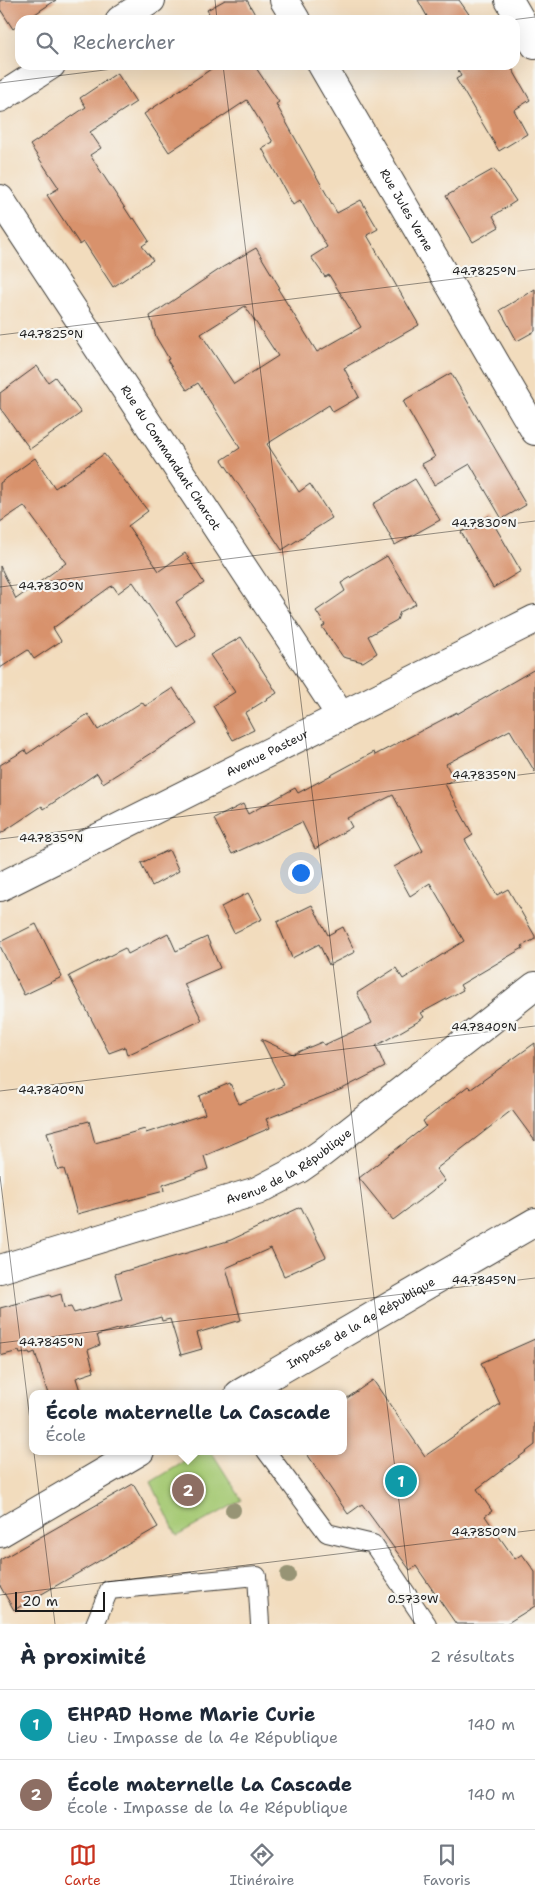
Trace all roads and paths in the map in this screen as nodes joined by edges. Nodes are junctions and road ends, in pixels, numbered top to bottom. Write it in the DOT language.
graph roads {
  1 [pos="151,0"];
  2 [pos="284,0"];
  3 [pos="509,0"];
  4 [pos="128,15"];
  5 [pos="293,15"];
  6 [pos="518,15"];
  7 [pos="520,19"];
  8 [pos="535,44"];
  9 [pos="43,70"];
  10 [pos="325,70"];
  11 [pos="0,98"];
  12 [pos="0,199"];
  13 [pos="535,432"];
  14 [pos="535,619"];
  15 [pos="341,716"];
  16 [pos="0,886"];
  17 [pos="535,986"];
  18 [pos="535,1222"];
  19 [pos="0,1269"];
  20 [pos="247,1390"];
  21 [pos="133,1455"];
  22 [pos="269,1455"];
  23 [pos="0,1533"];
  24 [pos="95,1624"];
  25 [pos="260,1624"];
  26 [pos="427,1624"];
  1 -- 4 [label="street"];
  2 -- 5 [label="street"];
  3 -- 6 [label="street"];
  7 -- 8 [label="street"];
  9 -- 11 [label="street"];
  10 -- 13 [label="street, Rue Jules Verne"];
  12 -- 15 [label="street, Rue du Commandant Charcot"];
  14 -- 15 [label="street, Avenue Pasteur"];
  15 -- 16 [label="street, Avenue Pasteur"];
  17 -- 19 [label="street, Avenue de la République"];
  18 -- 20 [label="street, Impasse de la 4e République"];
  21 -- 23 [label="street"];
  22 -- 26 [label="lane"];
  24 -- 25 [label="lane"];
}
